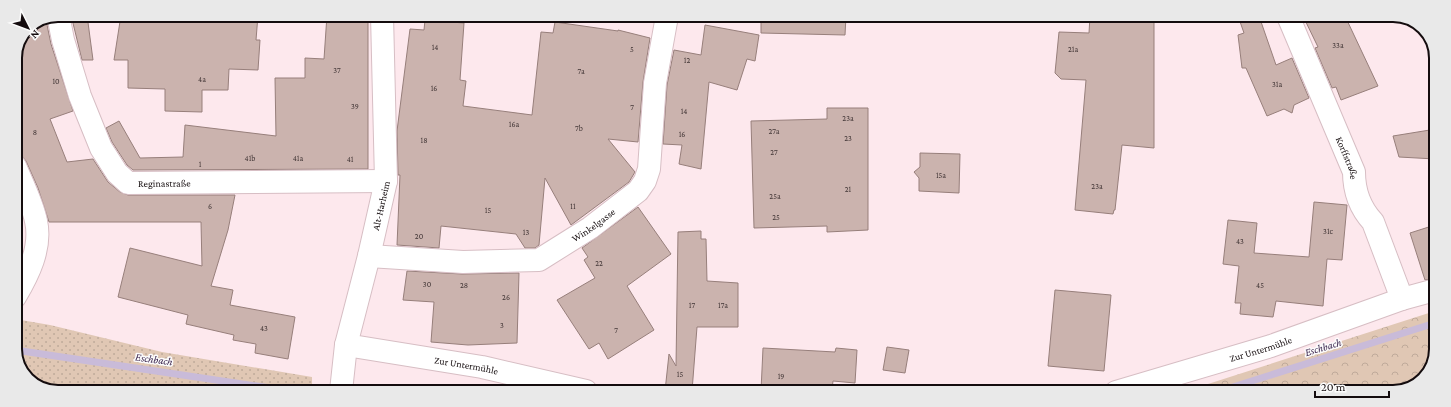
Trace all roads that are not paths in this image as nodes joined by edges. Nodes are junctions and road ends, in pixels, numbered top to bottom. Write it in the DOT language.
graph roads {
  1 [pos="59,22"];
  2 [pos="382,22"];
  3 [pos="666,22"];
  4 [pos="1291,22"];
  5 [pos="386,181"];
  6 [pos="22,185"];
  7 [pos="369,256"];
  8 [pos="22,284"];
  9 [pos="1429,292"];
  10 [pos="1402,299"];
  11 [pos="346,346"];
  12 [pos="342,385"];
  13 [pos="559,385"];
  14 [pos="1140,385"];
  1 -- 5 [label="street, Reginastraße"];
  2 -- 5 [label="street, Alt-Harheim"];
  3 -- 7 [label="street, Winkelgasse"];
  4 -- 10 [label="street, Korffstraße"];
  5 -- 7 [label="street, Alt-Harheim"];
  6 -- 8 [label="street"];
  7 -- 11 [label="street, Alt-Harheim"];
  9 -- 10 [label="street, Zur Untermühle"];
  10 -- 14 [label="street, Zur Untermühle"];
  11 -- 12 [label="street, Alt-Harheim"];
  11 -- 13 [label="street, Zur Untermühle"];
}
